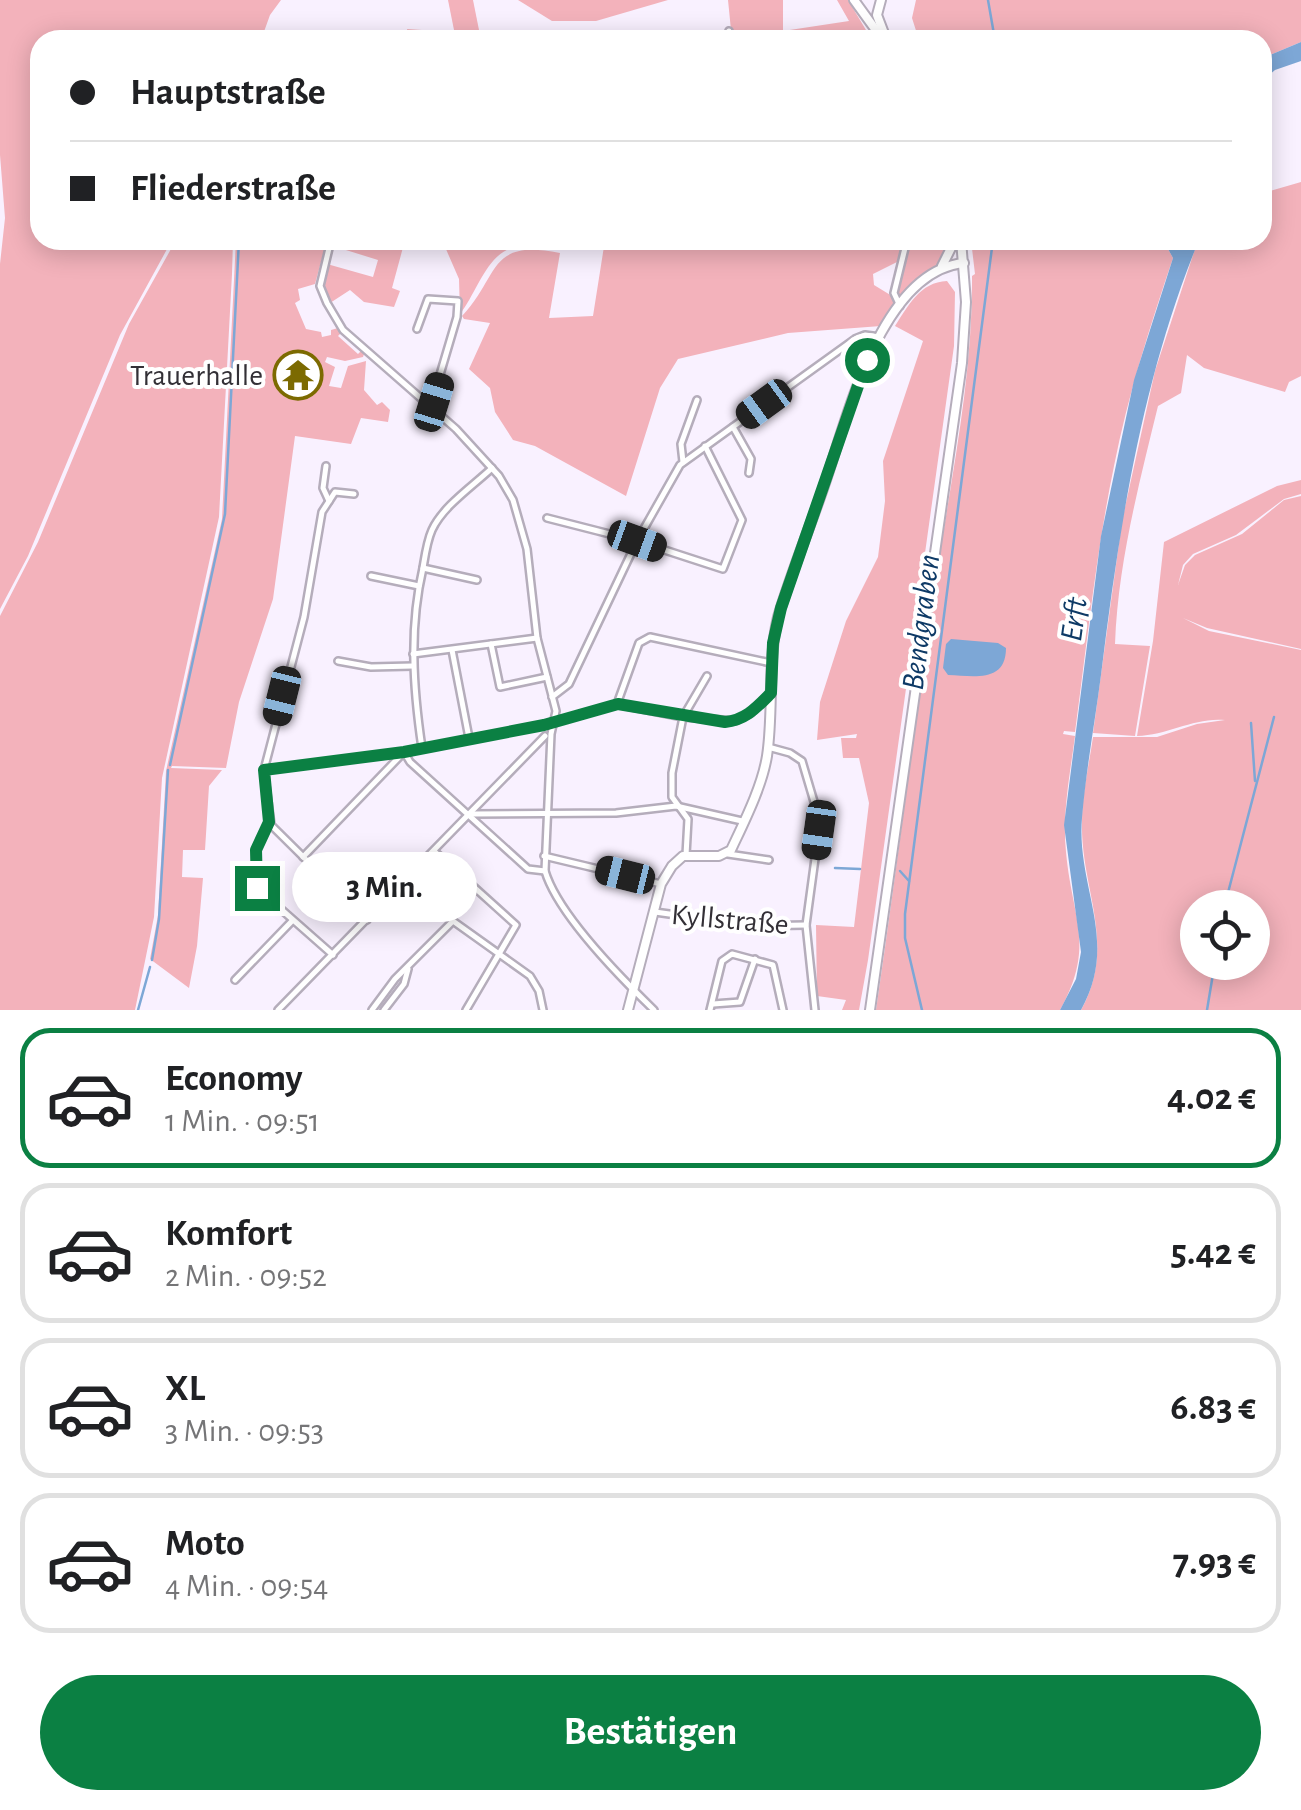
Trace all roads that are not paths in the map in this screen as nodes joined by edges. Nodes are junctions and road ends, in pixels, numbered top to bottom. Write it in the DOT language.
graph roads {
  1 [pos="872,0"];
  2 [pos="880,0"];
  3 [pos="857,4"];
  4 [pos="877,30"];
  5 [pos="882,30"];
  6 [pos="329,250"];
  7 [pos="905,250"];
  8 [pos="952,250"];
  9 [pos="960,250"];
  10 [pos="964,264"];
  11 [pos="942,266"];
  12 [pos="900,306"];
  13 [pos="417,329"];
  14 [pos="880,337"];
  15 [pos="697,400"];
  16 [pos="431,405"];
  17 [pos="732,427"];
  18 [pos="705,446"];
  19 [pos="683,462"];
  20 [pos="326,466"];
  21 [pos="492,468"];
  22 [pos="749,473"];
  23 [pos="354,494"];
  24 [pos="329,501"];
  25 [pos="547,518"];
  26 [pos="637,541"];
  27 [pos="422,568"];
  28 [pos="371,576"];
  29 [pos="477,580"];
  30 [pos="419,586"];
  31 [pos="537,638"];
  32 [pos="491,644"];
  33 [pos="452,650"];
  34 [pos="412,654"];
  35 [pos="338,661"];
  36 [pos="771,664"];
  37 [pos="413,666"];
  38 [pos="708,676"];
  39 [pos="547,677"];
  40 [pos="771,693"];
  41 [pos="552,697"];
  42 [pos="616,704"];
  43 [pos="682,717"];
  44 [pos="555,720"];
  45 [pos="545,736"];
  46 [pos="468,738"];
  47 [pos="768,747"];
  48 [pos="422,748"];
  49 [pos="404,752"];
  50 [pos="264,770"];
  51 [pos="680,806"];
  52 [pos="546,813"];
  53 [pos="469,815"];
  54 [pos="742,821"];
  55 [pos="269,822"];
  56 [pos="434,851"];
  57 [pos="727,853"];
  58 [pos="686,855"];
  59 [pos="544,856"];
  60 [pos="303,857"];
  61 [pos="769,860"];
  62 [pos="545,871"];
  63 [pos="661,884"];
  64 [pos="653,912"];
  65 [pos="292,920"];
  66 [pos="367,920"];
  67 [pos="806,925"];
  68 [pos="333,955"];
  69 [pos="499,955"];
  70 [pos="755,959"];
  71 [pos="408,970"];
  72 [pos="235,980"];
  73 [pos="632,990"];
  74 [pos="711,1007"];
  75 [pos="278,1010"];
  76 [pos="372,1010"];
  77 [pos="384,1010"];
  78 [pos="466,1010"];
  79 [pos="542,1010"];
  80 [pos="628,1010"];
  81 [pos="654,1010"];
  82 [pos="783,1010"];
  83 [pos="814,1010"];
  84 [pos="870,1010"];
  1 -- 3 [label="street"];
  2 -- 5 [label="street"];
  3 -- 4 [label="street"];
  6 -- 16 [label="street"];
  7 -- 12 [label="street"];
  8 -- 11 [label="street"];
  9 -- 10 [label="street"];
  10 -- 11 [label="street"];
  10 -- 84 [label="street"];
  11 -- 12 [label="street"];
  12 -- 14 [label="street"];
  13 -- 16 [label="street"];
  14 -- 17 [label="street"];
  14 -- 36 [label="street"];
  15 -- 19 [label="street"];
  16 -- 21 [label="street"];
  17 -- 18 [label="street"];
  17 -- 22 [label="street"];
  18 -- 19 [label="street"];
  18 -- 26 [label="street"];
  19 -- 26 [label="street"];
  20 -- 24 [label="street"];
  21 -- 27 [label="street"];
  21 -- 31 [label="street"];
  23 -- 24 [label="street"];
  24 -- 50 [label="street"];
  25 -- 26 [label="street"];
  26 -- 41 [label="street"];
  27 -- 29 [label="street"];
  27 -- 30 [label="street"];
  28 -- 30 [label="street"];
  30 -- 34 [label="street"];
  31 -- 32 [label="street"];
  31 -- 39 [label="street"];
  32 -- 33 [label="street"];
  32 -- 39 [label="street"];
  33 -- 34 [label="street"];
  33 -- 46 [label="street"];
  34 -- 37 [label="street"];
  35 -- 37 [label="street"];
  36 -- 40 [label="street"];
  36 -- 42 [label="street"];
  37 -- 48 [label="street"];
  38 -- 43 [label="street"];
  39 -- 41 [label="street"];
  40 -- 43 [label="street"];
  40 -- 47 [label="street"];
  41 -- 44 [label="street"];
  42 -- 43 [label="street"];
  42 -- 44 [label="street"];
  43 -- 51 [label="street"];
  44 -- 46 [label="street"];
  44 -- 52 [label="street"];
  45 -- 53 [label="street"];
  46 -- 48 [label="street"];
  47 -- 54 [label="street"];
  47 -- 67 [label="street"];
  48 -- 49 [label="street"];
  49 -- 50 [label="street"];
  49 -- 53 [label="street"];
  49 -- 60 [label="street"];
  50 -- 55 [label="street"];
  51 -- 52 [label="street"];
  51 -- 54 [label="street"];
  51 -- 58 [label="street"];
  52 -- 53 [label="street"];
  52 -- 59 [label="street"];
  53 -- 56 [label="street"];
  53 -- 62 [label="street"];
  54 -- 57 [label="street"];
  55 -- 60 [label="street"];
  55 -- 65 [label="street"];
  56 -- 66 [label="street"];
  56 -- 69 [label="street"];
  57 -- 58 [label="street"];
  57 -- 61 [label="street"];
  58 -- 63 [label="street"];
  59 -- 62 [label="street"];
  59 -- 63 [label="street"];
  60 -- 66 [label="street"];
  62 -- 73 [label="street"];
  63 -- 64 [label="street"];
  64 -- 67 [label="street, Kyllstraße"];
  64 -- 73 [label="street"];
  65 -- 68 [label="street"];
  65 -- 72 [label="street"];
  66 -- 68 [label="street"];
  67 -- 83 [label="street"];
  68 -- 75 [label="street"];
  69 -- 71 [label="street"];
  69 -- 78 [label="street"];
  69 -- 79 [label="street"];
  70 -- 74 [label="street"];
  70 -- 74 [label="street"];
  70 -- 82 [label="street"];
  71 -- 76 [label="street"];
  71 -- 77 [label="street"];
  73 -- 80 [label="street"];
  73 -- 81 [label="street"];
}
